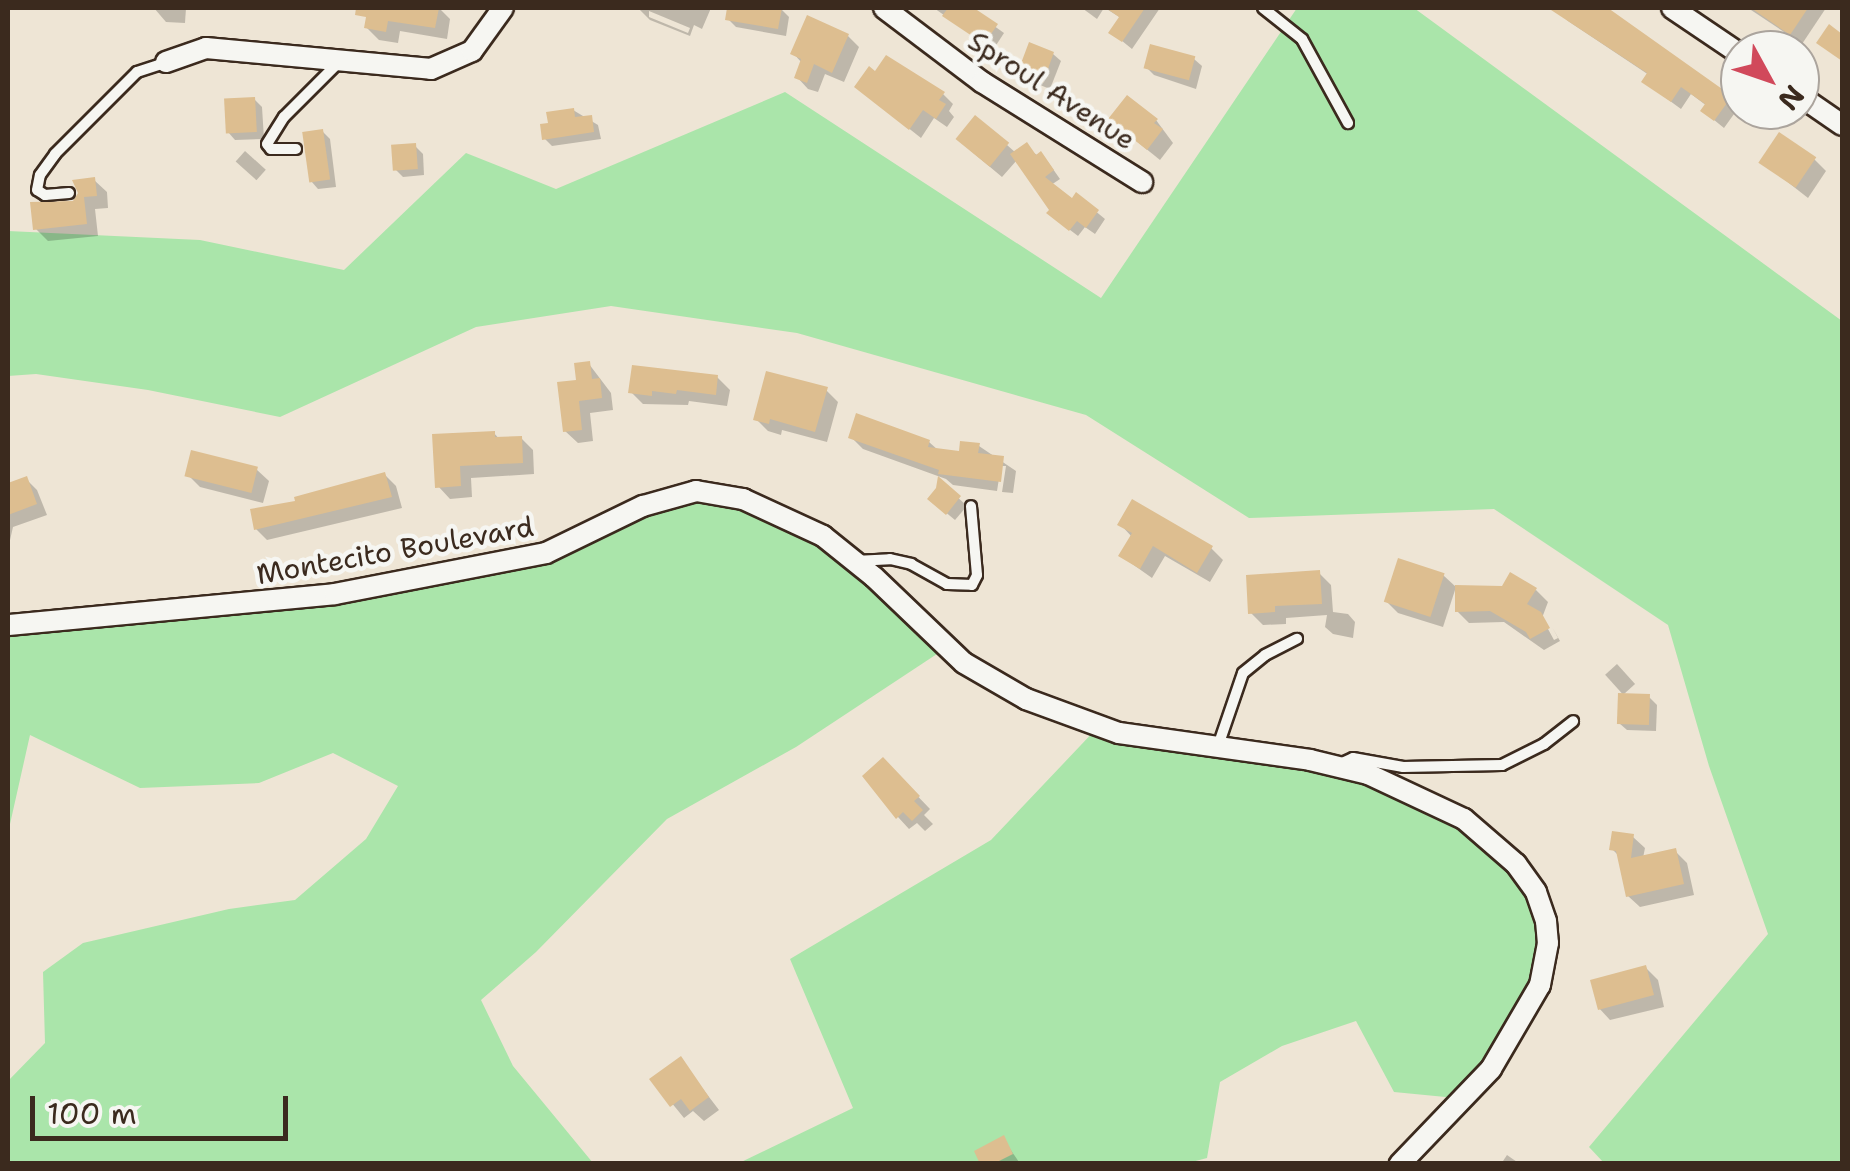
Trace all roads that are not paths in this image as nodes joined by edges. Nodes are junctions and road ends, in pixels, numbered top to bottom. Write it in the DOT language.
graph roads {
  1 [pos="503,8"];
  2 [pos="884,8"];
  3 [pos="1264,8"];
  4 [pos="1672,8"];
  5 [pos="1720,40"];
  6 [pos="341,61"];
  7 [pos="166,62"];
  8 [pos="1820,110"];
  9 [pos="1348,122"];
  10 [pos="1842,126"];
  11 [pos="296,149"];
  12 [pos="1142,182"];
  13 [pos="68,193"];
  14 [pos="971,506"];
  15 [pos="854,561"];
  16 [pos="8,625"];
  17 [pos="1297,640"];
  18 [pos="1572,721"];
  19 [pos="1218,747"];
  20 [pos="1336,765"];
  21 [pos="1400,1164"];
  1 -- 6 [label="street"];
  2 -- 12 [label="street, Sproul Avenue"];
  3 -- 9 [label="lane"];
  4 -- 5 [label="street"];
  6 -- 7 [label="street"];
  6 -- 11 [label="lane"];
  7 -- 13 [label="lane"];
  8 -- 10 [label="street"];
  14 -- 15 [label="lane"];
  15 -- 16 [label="street, Montecito Boulevard"];
  15 -- 19 [label="street, Montecito Boulevard"];
  17 -- 19 [label="lane"];
  18 -- 20 [label="lane"];
  19 -- 20 [label="street, Montecito Boulevard"];
  20 -- 21 [label="street, Montecito Boulevard"];
}
